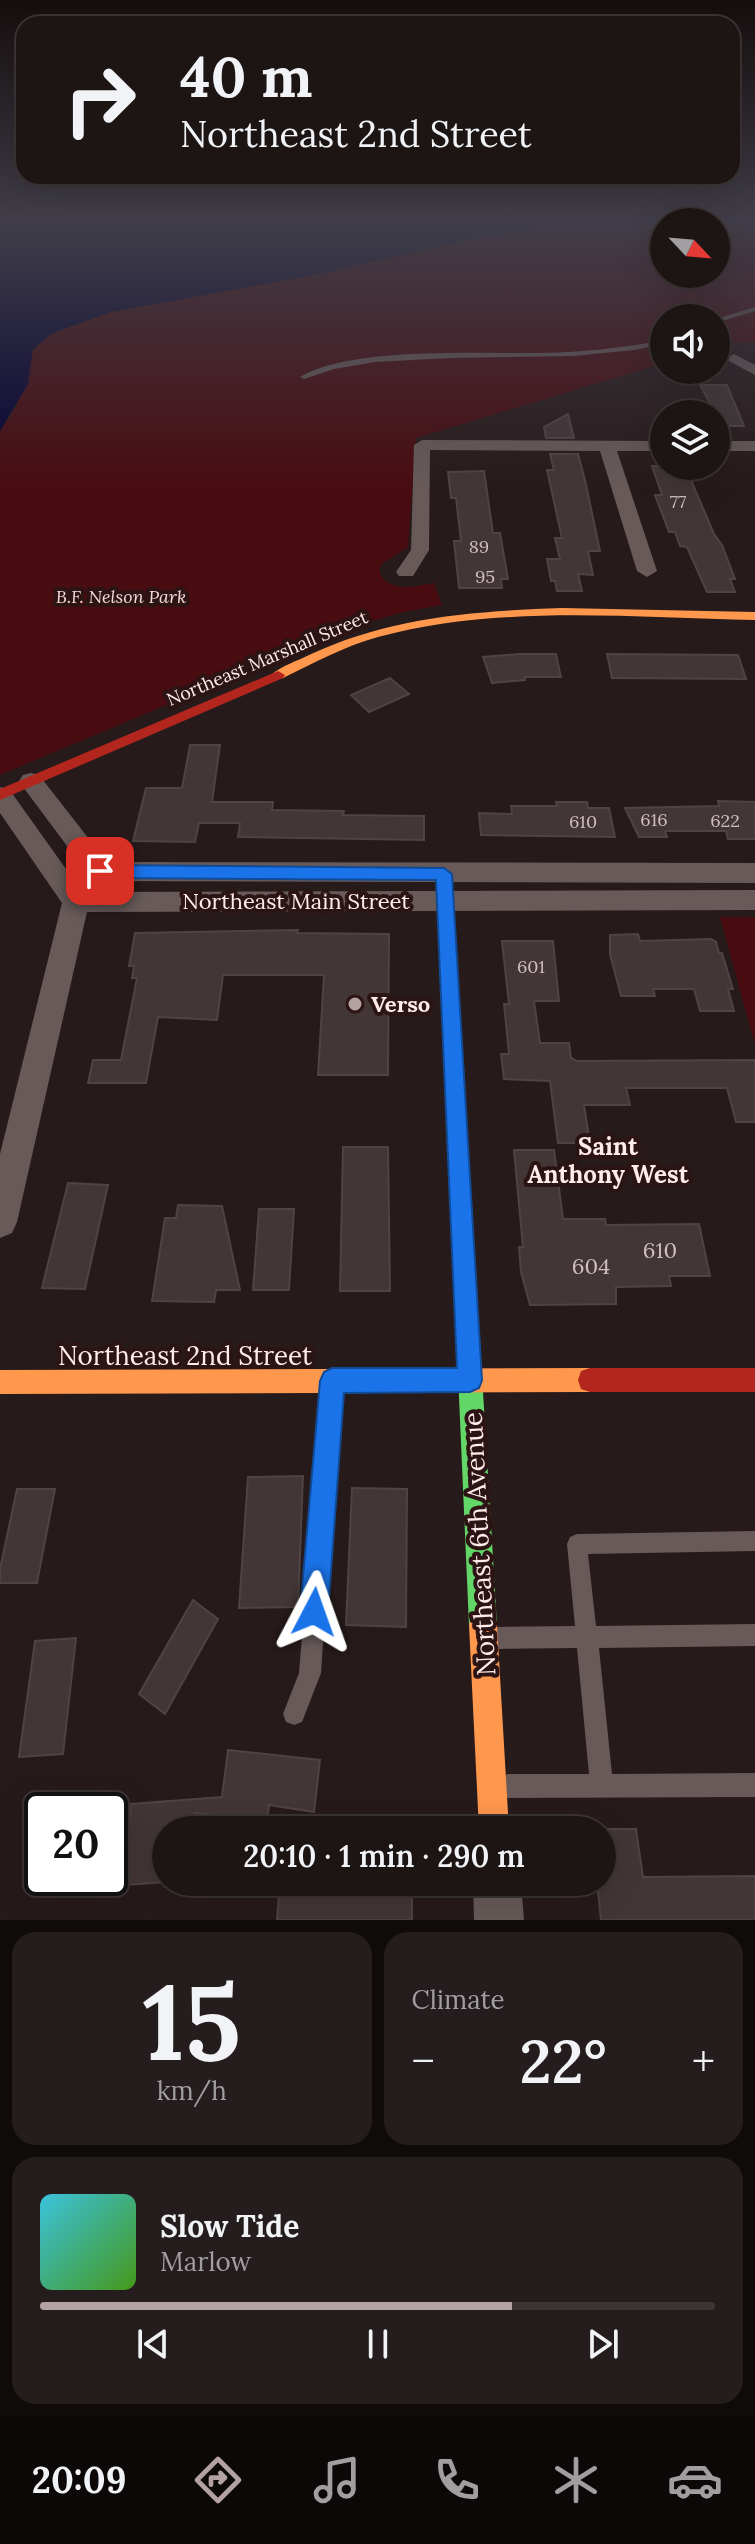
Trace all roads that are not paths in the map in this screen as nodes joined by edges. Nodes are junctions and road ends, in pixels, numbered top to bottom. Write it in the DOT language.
graph roads {
  1 [pos="755,309"];
  2 [pos="730,317"];
  3 [pos="650,345"];
  4 [pos="734,358"];
  5 [pos="755,371"];
  6 [pos="304,377"];
  7 [pos="730,446"];
  8 [pos="755,446"];
  9 [pos="650,447"];
  10 [pos="609,451"];
  11 [pos="650,455"];
  12 [pos="730,456"];
  13 [pos="755,456"];
  14 [pos="647,571"];
  15 [pos="406,572"];
  16 [pos="755,616"];
  17 [pos="31,781"];
  18 [pos="0,795"];
  19 [pos="100,871"];
  20 [pos="755,873"];
  21 [pos="444,887"];
  22 [pos="755,900"];
  23 [pos="76,902"];
  24 [pos="0,1222"];
  25 [pos="470,1380"];
  26 [pos="755,1380"];
  27 [pos="332,1381"];
  28 [pos="0,1382"];
  29 [pos="755,1541"];
  30 [pos="755,1635"];
  31 [pos="586,1637"];
  32 [pos="485,1638"];
  33 [pos="294,1714"];
  34 [pos="602,1785"];
  35 [pos="755,1785"];
  36 [pos="492,1786"];
  37 [pos="493,1816"];
  38 [pos="498,1896"];
  39 [pos="499,1920"];
  1 -- 2 [label="lane"];
  3 -- 6 [label="lane"];
  4 -- 5 [label="street"];
  7 -- 8 [label="street"];
  9 -- 10 [label="street"];
  10 -- 11 [label="street"];
  10 -- 14 [label="street"];
  10 -- 15 [label="street"];
  12 -- 13 [label="street"];
  16 -- 17 [label="street, Northeast Marshall Street"];
  17 -- 18 [label="street, Northeast Marshall Street"];
  17 -- 19 [label="street"];
  18 -- 23 [label="street"];
  19 -- 21 [label="street, Northeast Main Street"];
  19 -- 23 [label="street"];
  20 -- 21 [label="street, Northeast Main Street"];
  21 -- 22 [label="street, Northeast Main Street"];
  21 -- 23 [label="street, Northeast Main Street"];
  21 -- 25 [label="street, Northeast 6th Avenue"];
  23 -- 24 [label="street"];
  25 -- 26 [label="street, Northeast 2nd Street"];
  25 -- 27 [label="street, Northeast 2nd Street"];
  25 -- 32 [label="street, Northeast 6th Avenue"];
  27 -- 28 [label="street, Northeast 2nd Street"];
  27 -- 33 [label="lane"];
  29 -- 31 [label="lane"];
  30 -- 31 [label="lane"];
  31 -- 32 [label="lane"];
  31 -- 34 [label="lane"];
  32 -- 36 [label="street, Northeast 6th Avenue"];
  34 -- 35 [label="lane"];
  34 -- 36 [label="lane"];
  36 -- 37 [label="street, Northeast 6th Avenue"];
  38 -- 39 [label="street"];
}
